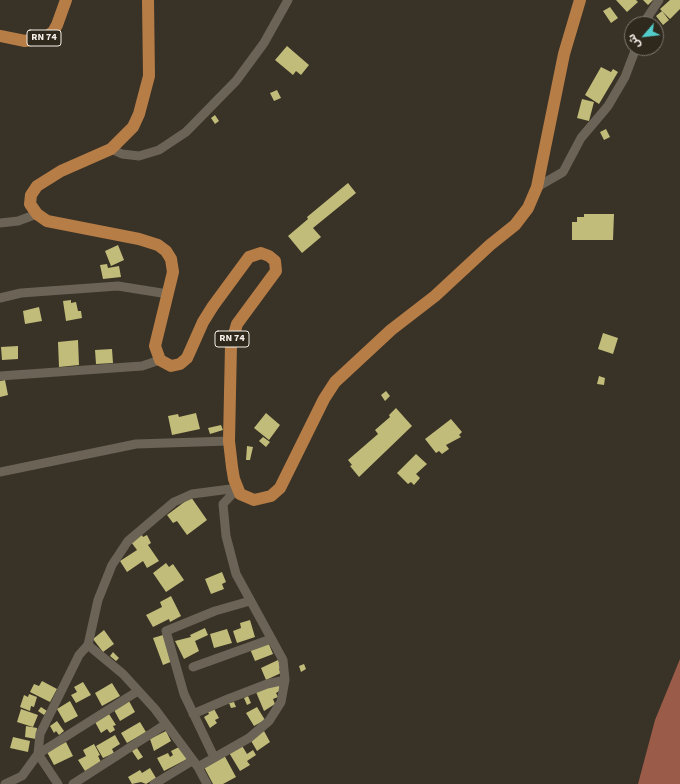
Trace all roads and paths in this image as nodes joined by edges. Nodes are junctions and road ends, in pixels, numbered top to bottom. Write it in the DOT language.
graph roads {
  1 [pos="66,0"];
  2 [pos="148,0"];
  3 [pos="288,0"];
  4 [pos="580,0"];
  5 [pos="660,0"];
  6 [pos="648,16"];
  7 [pos="0,36"];
  8 [pos="633,56"];
  9 [pos="111,149"];
  10 [pos="537,187"];
  11 [pos="36,214"];
  12 [pos="0,223"];
  13 [pos="168,294"];
  14 [pos="0,298"];
  15 [pos="160,360"];
  16 [pos="0,376"];
  17 [pos="229,441"];
  18 [pos="0,472"];
  19 [pos="238,488"];
  20 [pos="250,601"];
  21 [pos="271,639"];
  22 [pos="88,645"];
  23 [pos="192,667"];
  24 [pos="285,680"];
  25 [pos="138,691"];
  26 [pos="193,714"];
  27 [pos="166,724"];
  28 [pos="38,754"];
  29 [pos="214,757"];
  30 [pos="195,764"];
  31 [pos="5,784"];
  32 [pos="58,784"];
  33 [pos="73,784"];
  34 [pos="154,784"];
  35 [pos="207,784"];
  1 -- 7 [label="main road, RN 74"];
  2 -- 9 [label="main road"];
  3 -- 9 [label="street"];
  4 -- 10 [label="main road"];
  5 -- 6 [label="street"];
  8 -- 10 [label="street"];
  9 -- 11 [label="main road"];
  10 -- 19 [label="main road"];
  11 -- 12 [label="street"];
  11 -- 13 [label="main road"];
  13 -- 14 [label="street"];
  13 -- 15 [label="main road"];
  15 -- 16 [label="street"];
  15 -- 17 [label="main road, RN 74"];
  17 -- 18 [label="street"];
  17 -- 19 [label="main road, RN 74"];
  19 -- 20 [label="street"];
  19 -- 22 [label="street"];
  20 -- 21 [label="street"];
  20 -- 26 [label="street"];
  21 -- 23 [label="street"];
  21 -- 24 [label="street"];
  22 -- 25 [label="street"];
  22 -- 28 [label="street"];
  24 -- 26 [label="street"];
  24 -- 29 [label="street"];
  25 -- 27 [label="street"];
  25 -- 28 [label="street"];
  26 -- 29 [label="street"];
  27 -- 30 [label="street"];
  27 -- 33 [label="street"];
  28 -- 31 [label="street"];
  28 -- 32 [label="street"];
  29 -- 30 [label="street"];
  30 -- 34 [label="street"];
  30 -- 35 [label="street"];
}
